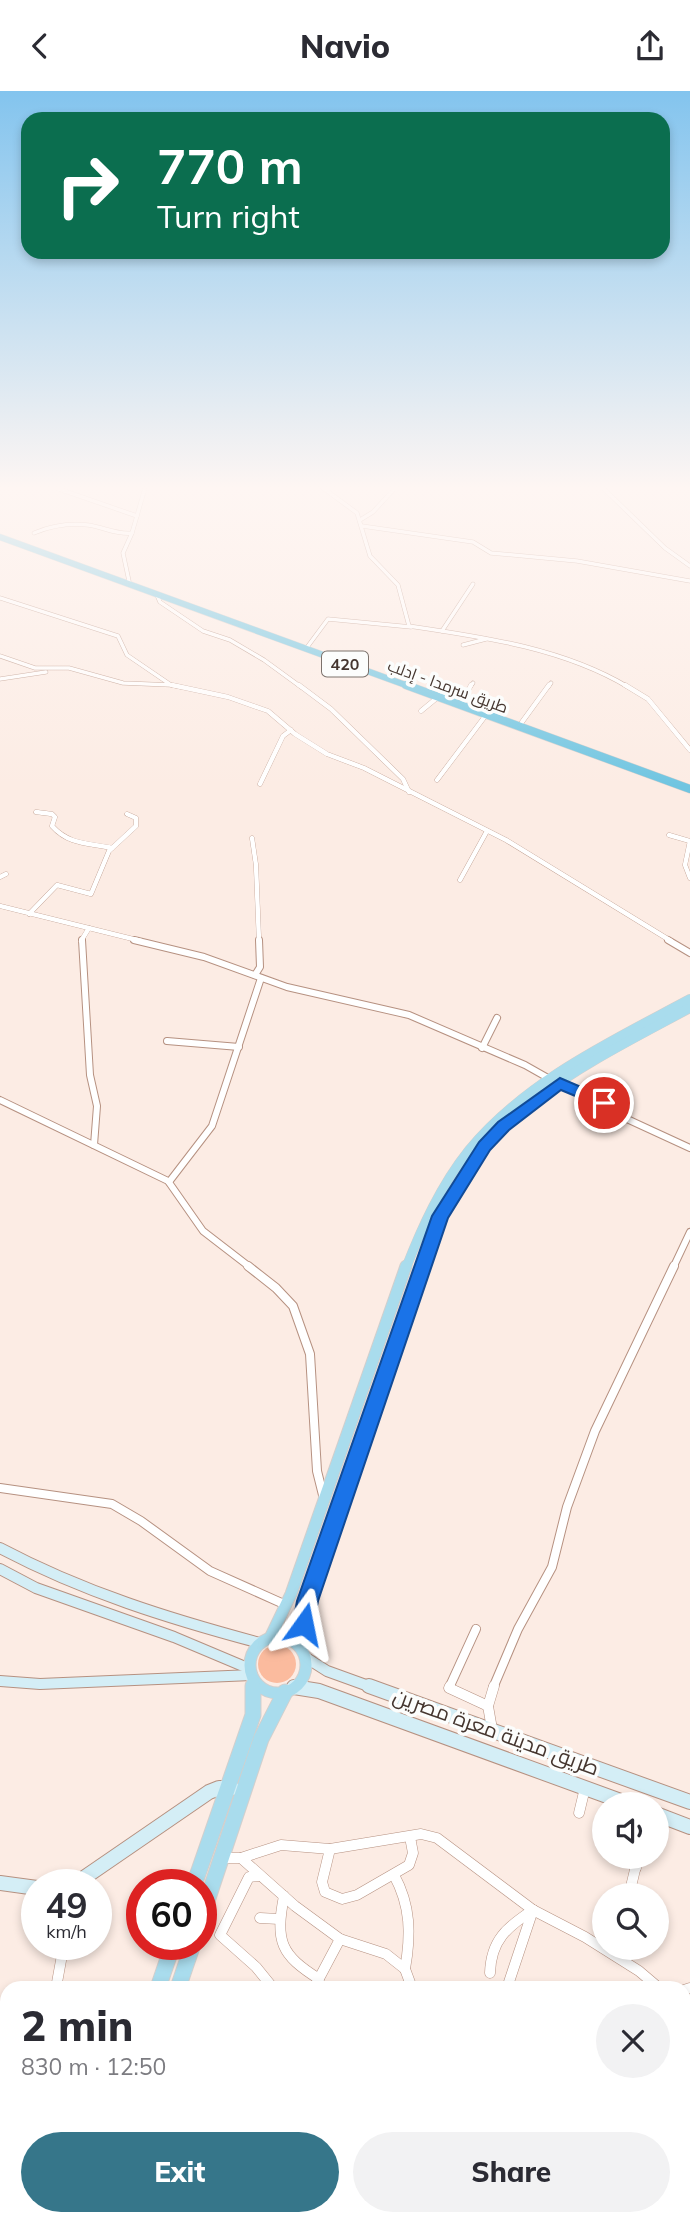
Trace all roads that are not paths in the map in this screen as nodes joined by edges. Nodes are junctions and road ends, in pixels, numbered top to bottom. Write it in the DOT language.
graph roads {
  1 [pos="139,588"];
  2 [pos="149,588"];
  3 [pos="399,588"];
  4 [pos="471,588"];
  5 [pos="157,595"];
  6 [pos="0,598"];
  7 [pos="234,621"];
  8 [pos="413,627"];
  9 [pos="442,631"];
  10 [pos="492,638"];
  11 [pos="463,645"];
  12 [pos="308,646"];
  13 [pos="0,656"];
  14 [pos="61,669"];
  15 [pos="0,679"];
  16 [pos="474,683"];
  17 [pos="551,683"];
  18 [pos="171,685"];
  19 [pos="438,698"];
  20 [pos="463,701"];
  21 [pos="421,711"];
  22 [pos="486,715"];
  23 [pos="522,722"];
  24 [pos="291,730"];
  25 [pos="690,750"];
  26 [pos="437,780"];
  27 [pos="690,783"];
  28 [pos="260,784"];
  29 [pos="690,789"];
  30 [pos="409,793"];
  31 [pos="36,812"];
  32 [pos="127,814"];
  33 [pos="487,831"];
  34 [pos="668,835"];
  35 [pos="252,838"];
  36 [pos="690,841"];
  37 [pos="112,848"];
  38 [pos="690,879"];
  39 [pos="460,880"];
  40 [pos="0,906"];
  41 [pos="29,914"];
  42 [pos="89,928"];
  43 [pos="690,953"];
  44 [pos="258,977"];
  45 [pos="690,999"];
  46 [pos="690,1008"];
  47 [pos="496,1018"];
  48 [pos="167,1041"];
  49 [pos="239,1047"];
  50 [pos="482,1048"];
  51 [pos="548,1078"];
  52 [pos="560,1083"];
  53 [pos="0,1100"];
  54 [pos="94,1145"];
  55 [pos="690,1147"];
  56 [pos="169,1182"];
  57 [pos="690,1232"];
  58 [pos="0,1488"];
  59 [pos="324,1502"];
  60 [pos="0,1548"];
  61 [pos="0,1569"];
  62 [pos="286,1605"];
  63 [pos="476,1629"];
  64 [pos="265,1640"];
  65 [pos="303,1652"];
  66 [pos="252,1675"];
  67 [pos="0,1681"];
  68 [pos="290,1689"];
  69 [pos="488,1706"];
  70 [pos="492,1731"];
  71 [pos="585,1788"];
  72 [pos="236,1789"];
  73 [pos="594,1792"];
  74 [pos="690,1802"];
  75 [pos="579,1813"];
  76 [pos="669,1819"];
  77 [pos="690,1826"];
  78 [pos="410,1837"];
  79 [pos="330,1849"];
  80 [pos="222,1858"];
  81 [pos="241,1858"];
  82 [pos="94,1869"];
  83 [pos="201,1869"];
  84 [pos="217,1873"];
  85 [pos="394,1875"];
  86 [pos="262,1877"];
  87 [pos="0,1882"];
  88 [pos="21,1885"];
  89 [pos="284,1896"];
  90 [pos="533,1910"];
  91 [pos="260,1918"];
  92 [pos="279,1919"];
  93 [pos="340,1939"];
  94 [pos="592,1940"];
  95 [pos="61,1960"];
  96 [pos="168,1960"];
  97 [pos="188,1960"];
  98 [pos="625,1960"];
  99 [pos="405,1969"];
  100 [pos="489,1973"];
  101 [pos="57,1981"];
  102 [pos="160,1981"];
  103 [pos="180,1981"];
  104 [pos="267,1981"];
  105 [pos="315,1981"];
  106 [pos="318,1981"];
  107 [pos="409,1981"];
  108 [pos="509,1981"];
  109 [pos="651,1981"];
  1 -- 5 [label="highway, طريق سرمدا - إدلب / 420"];
  2 -- 7 [label="highway, طريق سرمدا - إدلب / 420"];
  3 -- 8 [label="street"];
  4 -- 9 [label="street"];
  5 -- 7 [label="highway, طريق سرمدا - إدلب / 420"];
  5 -- 30 [label="street"];
  6 -- 18 [label="street"];
  7 -- 12 [label="highway, طريق سرمدا - إدلب / 420"];
  7 -- 19 [label="highway, طريق سرمدا - إدلب / 420"];
  8 -- 9 [label="street"];
  8 -- 12 [label="street"];
  9 -- 10 [label="street"];
  10 -- 11 [label="street"];
  10 -- 25 [label="street"];
  12 -- 20 [label="highway, طريق سرمدا - إدلب / 420"];
  13 -- 14 [label="street"];
  14 -- 15 [label="street"];
  14 -- 18 [label="street"];
  16 -- 20 [label="street"];
  17 -- 23 [label="street"];
  18 -- 24 [label="street"];
  19 -- 21 [label="street"];
  19 -- 22 [label="highway, طريق سرمدا - إدلب / 420"];
  20 -- 23 [label="highway, طريق سرمدا - إدلب / 420"];
  22 -- 26 [label="street"];
  22 -- 29 [label="highway, طريق سرمدا - إدلب / 420"];
  23 -- 27 [label="highway, طريق سرمدا - إدلب / 420"];
  24 -- 28 [label="street"];
  24 -- 30 [label="street"];
  30 -- 33 [label="street"];
  31 -- 37 [label="street"];
  32 -- 37 [label="street"];
  33 -- 39 [label="street"];
  33 -- 43 [label="street"];
  34 -- 36 [label="street"];
  35 -- 44 [label="street"];
  36 -- 38 [label="street"];
  37 -- 41 [label="street"];
  40 -- 41 [label="street"];
  41 -- 42 [label="street"];
  42 -- 44 [label="street"];
  42 -- 54 [label="street"];
  44 -- 49 [label="street"];
  44 -- 50 [label="street"];
  45 -- 51 [label="main road"];
  46 -- 52 [label="main road"];
  47 -- 50 [label="street"];
  48 -- 49 [label="street"];
  49 -- 56 [label="street"];
  50 -- 51 [label="street"];
  51 -- 59 [label="main road"];
  52 -- 55 [label="street"];
  52 -- 65 [label="main road"];
  53 -- 54 [label="street"];
  54 -- 56 [label="street"];
  56 -- 59 [label="street"];
  57 -- 69 [label="street"];
  58 -- 62 [label="street"];
  59 -- 62 [label="main road"];
  60 -- 64 [label="main road"];
  61 -- 66 [label="main road"];
  62 -- 64 [label="main road"];
  63 -- 69 [label="street"];
  64 -- 65 [label="main road"];
  64 -- 66 [label="main road"];
  65 -- 68 [label="main road"];
  65 -- 70 [label="main road, طريق مدينة معرة مصرين"];
  66 -- 67 [label="main road"];
  66 -- 68 [label="main road"];
  66 -- 72 [label="main road"];
  68 -- 71 [label="main road, طريق مدينة معرة مصرين"];
  68 -- 72 [label="main road"];
  69 -- 70 [label="street"];
  70 -- 74 [label="main road, طريق مدينة معرة مصرين"];
  71 -- 73 [label="main road, طريق مدينة معرة مصرين"];
  71 -- 75 [label="street"];
  72 -- 80 [label="main road"];
  72 -- 82 [label="main road"];
  72 -- 83 [label="main road"];
  76 -- 77 [label="main road"];
  78 -- 79 [label="street"];
  78 -- 85 [label="street"];
  78 -- 90 [label="street"];
  79 -- 81 [label="street"];
  79 -- 85 [label="street"];
  80 -- 81 [label="street"];
  80 -- 84 [label="main road"];
  81 -- 86 [label="street"];
  85 -- 99 [label="street"];
  86 -- 89 [label="street"];
  86 -- 104 [label="street"];
  87 -- 88 [label="main road"];
  89 -- 92 [label="street"];
  89 -- 93 [label="street"];
  90 -- 94 [label="street"];
  90 -- 100 [label="street"];
  90 -- 108 [label="street"];
  91 -- 92 [label="street"];
  92 -- 105 [label="street"];
  93 -- 99 [label="street"];
  93 -- 106 [label="street"];
  95 -- 101 [label="street"];
  96 -- 102 [label="main road"];
  97 -- 103 [label="main road"];
  98 -- 109 [label="street"];
  99 -- 107 [label="street"];
}
